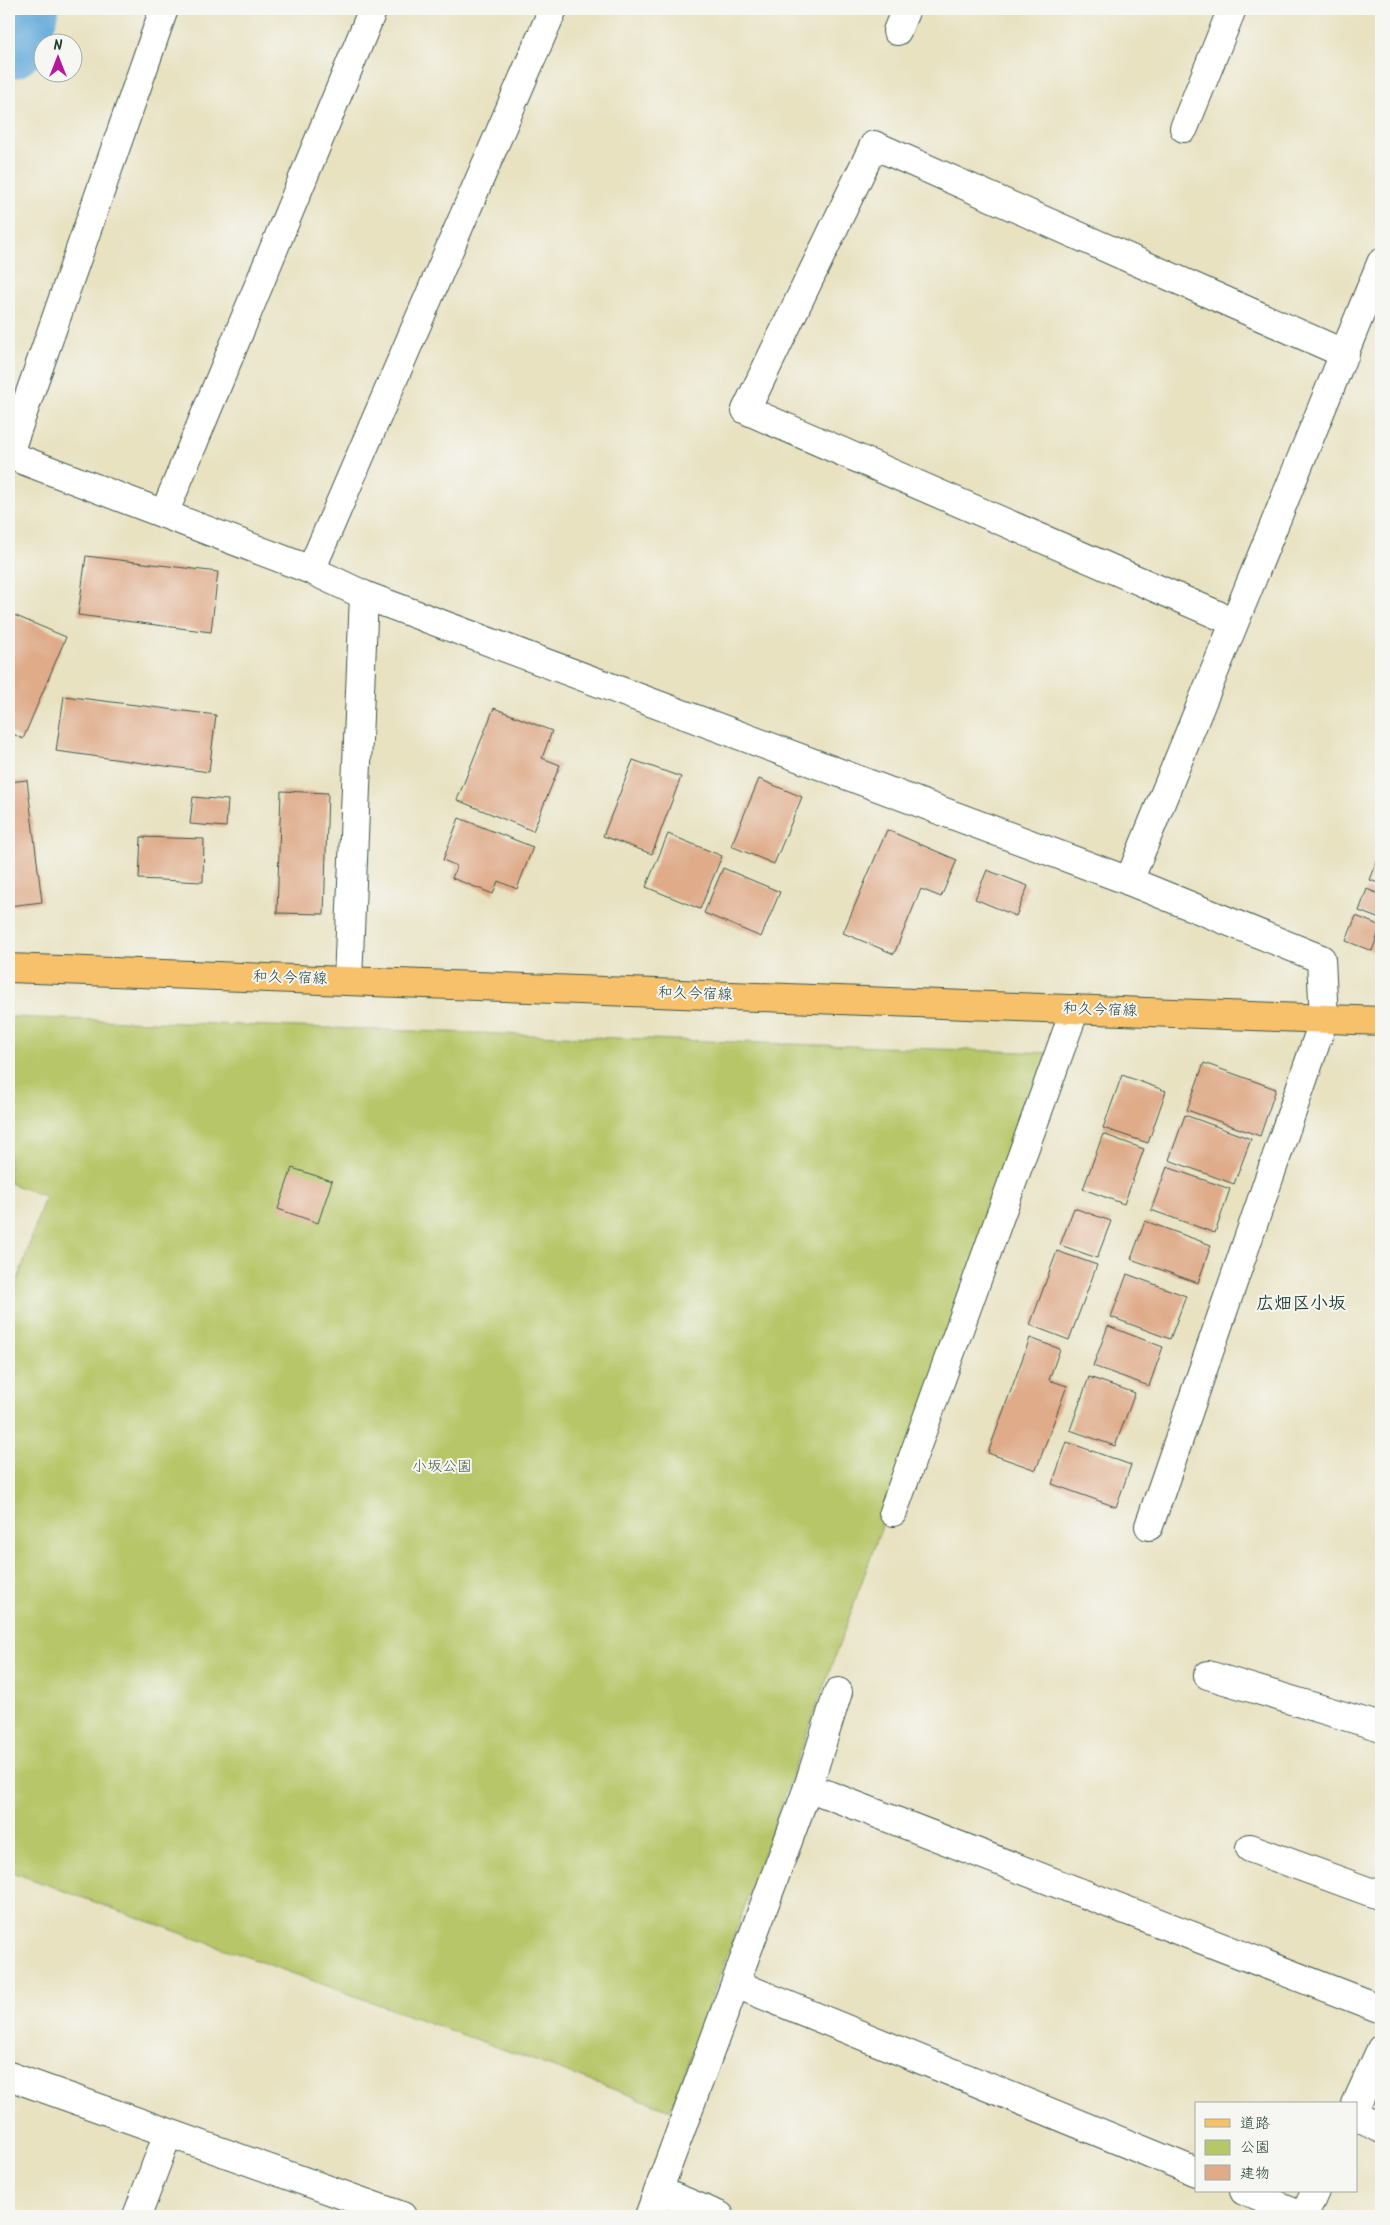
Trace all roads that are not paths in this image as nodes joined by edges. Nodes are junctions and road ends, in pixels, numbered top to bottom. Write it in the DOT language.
graph roads {
  1 [pos="164,9"];
  2 [pos="374,9"];
  3 [pos="553,9"];
  4 [pos="1232,9"];
  5 [pos="1184,128"];
  6 [pos="1381,263"];
  7 [pos="1345,354"];
  8 [pos="9,454"];
  9 [pos="164,514"];
  10 [pos="311,570"];
  11 [pos="364,595"];
  12 [pos="1234,622"];
  13 [pos="1129,881"];
  14 [pos="9,968"];
  15 [pos="348,980"];
  16 [pos="1075,1008"];
  17 [pos="1324,1019"];
  18 [pos="1381,1021"];
  19 [pos="893,1512"];
  20 [pos="1148,1526"];
  21 [pos="1208,1675"];
  22 [pos="838,1692"];
  23 [pos="1381,1727"];
  24 [pos="808,1786"];
  25 [pos="1250,1848"];
  26 [pos="1381,1896"];
  27 [pos="736,1984"];
  28 [pos="1381,2009"];
  29 [pos="1381,2049"];
  30 [pos="9,2076"];
  31 [pos="1357,2102"];
  32 [pos="1358,2116"];
  33 [pos="1381,2129"];
  34 [pos="168,2133"];
  35 [pos="1195,2172"];
  36 [pos="659,2191"];
  37 [pos="1246,2192"];
  38 [pos="1315,2192"];
  39 [pos="137,2216"];
  40 [pos="402,2216"];
  41 [pos="649,2216"];
  42 [pos="720,2216"];
  43 [pos="1304,2216"];
  1 -- 8 [label="street"];
  2 -- 9 [label="street"];
  3 -- 10 [label="street"];
  4 -- 5 [label="street"];
  6 -- 7 [label="street"];
  7 -- 12 [label="street"];
  7 -- 12 [label="street"];
  8 -- 9 [label="street"];
  9 -- 10 [label="street"];
  10 -- 11 [label="street"];
  11 -- 13 [label="street"];
  11 -- 15 [label="street"];
  12 -- 13 [label="street"];
  13 -- 17 [label="street"];
  14 -- 15 [label="main road, 和久今宿線"];
  15 -- 16 [label="main road, 和久今宿線"];
  16 -- 17 [label="main road, 和久今宿線"];
  16 -- 19 [label="street"];
  17 -- 18 [label="main road, 和久今宿線"];
  17 -- 20 [label="street"];
  21 -- 23 [label="street"];
  22 -- 24 [label="street"];
  24 -- 27 [label="street"];
  24 -- 28 [label="street"];
  25 -- 26 [label="street"];
  27 -- 35 [label="street"];
  27 -- 36 [label="street"];
  29 -- 31 [label="street"];
  30 -- 34 [label="street"];
  32 -- 33 [label="street"];
  34 -- 39 [label="street"];
  34 -- 40 [label="street"];
  36 -- 41 [label="street"];
  36 -- 42 [label="street"];
  37 -- 43 [label="street"];
  38 -- 43 [label="street"];
}
